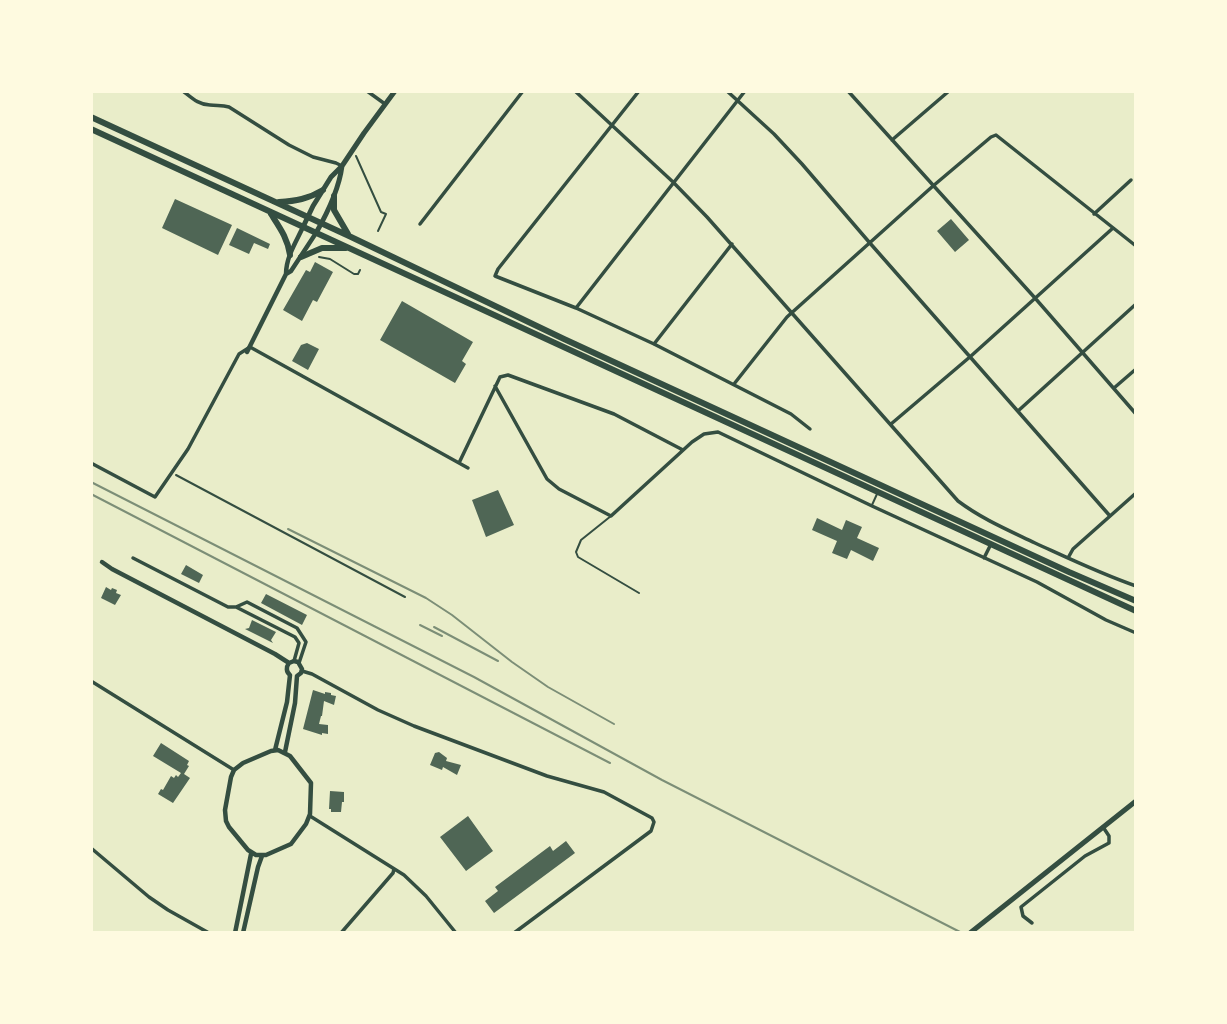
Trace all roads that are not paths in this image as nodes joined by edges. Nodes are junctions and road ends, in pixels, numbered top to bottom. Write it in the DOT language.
graph roads {
  1 [pos="183,91"];
  2 [pos="367,91"];
  3 [pos="395,91"];
  4 [pos="523,91"];
  5 [pos="575,91"];
  6 [pos="639,91"];
  7 [pos="727,91"];
  8 [pos="745,91"];
  9 [pos="849,91"];
  10 [pos="949,91"];
  11 [pos="737,100"];
  12 [pos="385,104"];
  13 [pos="91,117"];
  14 [pos="612,125"];
  15 [pos="91,129"];
  16 [pos="892,140"];
  17 [pos="342,166"];
  18 [pos="1131,180"];
  19 [pos="673,182"];
  20 [pos="933,186"];
  21 [pos="323,190"];
  22 [pos="334,196"];
  23 [pos="276,202"];
  24 [pos="270,212"];
  25 [pos="1094,214"];
  26 [pos="308,217"];
  27 [pos="321,223"];
  28 [pos="420,224"];
  29 [pos="303,227"];
  30 [pos="1113,228"];
  31 [pos="316,233"];
  32 [pos="349,236"];
  33 [pos="869,243"];
  34 [pos="732,244"];
  35 [pos="1136,246"];
  36 [pos="350,249"];
  37 [pos="290,255"];
  38 [pos="301,257"];
  39 [pos="286,274"];
  40 [pos="1035,298"];
  41 [pos="1136,304"];
  42 [pos="576,307"];
  43 [pos="791,313"];
  44 [pos="654,344"];
  45 [pos="248,349"];
  46 [pos="1083,353"];
  47 [pos="971,356"];
  48 [pos="1136,369"];
  49 [pos="734,384"];
  50 [pos="495,386"];
  51 [pos="1114,388"];
  52 [pos="1018,411"];
  53 [pos="1136,414"];
  54 [pos="891,424"];
  55 [pos="810,429"];
  56 [pos="683,450"];
  57 [pos="91,463"];
  58 [pos="459,463"];
  59 [pos="468,468"];
  60 [pos="176,475"];
  61 [pos="879,489"];
  62 [pos="1136,493"];
  63 [pos="872,506"];
  64 [pos="611,516"];
  65 [pos="1110,516"];
  66 [pos="991,544"];
  67 [pos="132,558"];
  68 [pos="984,558"];
  69 [pos="1068,558"];
  70 [pos="102,562"];
  71 [pos="1136,586"];
  72 [pos="639,593"];
  73 [pos="405,597"];
  74 [pos="1136,601"];
  75 [pos="236,607"];
  76 [pos="1136,611"];
  77 [pos="1136,633"];
  78 [pos="294,663"];
  79 [pos="302,671"];
  80 [pos="290,675"];
  81 [pos="297,676"];
  82 [pos="91,681"];
  83 [pos="275,750"];
  84 [pos="285,752"];
  85 [pos="234,769"];
  86 [pos="1136,801"];
  87 [pos="310,816"];
  88 [pos="1103,827"];
  89 [pos="91,848"];
  90 [pos="251,853"];
  91 [pos="263,855"];
  92 [pos="394,869"];
  93 [pos="1032,923"];
  94 [pos="209,933"];
  95 [pos="235,933"];
  96 [pos="243,933"];
  97 [pos="341,933"];
  98 [pos="456,933"];
  99 [pos="514,933"];
  100 [pos="970,933"];
  1 -- 17 [label="street"];
  2 -- 12 [label="street"];
  3 -- 12 [label="main road"];
  4 -- 28 [label="street"];
  5 -- 14 [label="street"];
  6 -- 14 [label="street"];
  7 -- 11 [label="street"];
  8 -- 11 [label="street"];
  9 -- 16 [label="street"];
  10 -- 16 [label="street"];
  11 -- 19 [label="street"];
  11 -- 33 [label="street"];
  12 -- 17 [label="main road"];
  13 -- 23 [label="main road"];
  14 -- 19 [label="street"];
  14 -- 42 [label="street"];
  15 -- 24 [label="main road"];
  16 -- 20 [label="street"];
  17 -- 21 [label="main road"];
  17 -- 22 [label="main road"];
  18 -- 25 [label="street"];
  19 -- 34 [label="street"];
  19 -- 42 [label="street"];
  20 -- 25 [label="street"];
  20 -- 33 [label="street"];
  20 -- 40 [label="street"];
  21 -- 23 [label="main road"];
  21 -- 26 [label="main road"];
  22 -- 27 [label="main road"];
  22 -- 32 [label="main road"];
  23 -- 26 [label="main road"];
  24 -- 29 [label="main road"];
  24 -- 37 [label="main road"];
  25 -- 30 [label="street"];
  26 -- 27 [label="main road"];
  26 -- 29 [label="main road"];
  27 -- 31 [label="main road"];
  27 -- 32 [label="main road"];
  29 -- 31 [label="main road"];
  29 -- 37 [label="street"];
  30 -- 35 [label="street"];
  30 -- 40 [label="street"];
  31 -- 36 [label="main road"];
  31 -- 38 [label="street"];
  32 -- 61 [label="main road"];
  33 -- 43 [label="street"];
  33 -- 47 [label="street"];
  34 -- 43 [label="street"];
  34 -- 44 [label="street"];
  36 -- 38 [label="main road"];
  36 -- 61 [label="main road"];
  37 -- 39 [label="street"];
  38 -- 39 [label="street"];
  39 -- 45 [label="street"];
  40 -- 46 [label="street"];
  40 -- 47 [label="street"];
  41 -- 46 [label="street"];
  42 -- 44 [label="street"];
  43 -- 49 [label="street"];
  43 -- 54 [label="street"];
  44 -- 49 [label="street"];
  45 -- 57 [label="street"];
  45 -- 58 [label="street"];
  46 -- 51 [label="street"];
  46 -- 52 [label="street"];
  47 -- 52 [label="street"];
  47 -- 54 [label="street"];
  48 -- 51 [label="street"];
  49 -- 55 [label="street"];
  50 -- 56 [label="street"];
  50 -- 58 [label="street"];
  50 -- 64 [label="street"];
  51 -- 53 [label="street"];
  52 -- 65 [label="street"];
  54 -- 69 [label="street"];
  56 -- 63 [label="street"];
  56 -- 64 [label="street"];
  58 -- 59 [label="street"];
  60 -- 73 [label="lane"];
  61 -- 63 [label="lane"];
  61 -- 66 [label="main road"];
  61 -- 74 [label="main road"];
  62 -- 65 [label="street"];
  63 -- 68 [label="street"];
  64 -- 72 [label="lane"];
  65 -- 69 [label="street"];
  66 -- 68 [label="street"];
  66 -- 76 [label="main road"];
  67 -- 75 [label="street"];
  68 -- 77 [label="street"];
  69 -- 71 [label="street"];
  70 -- 78 [label="street"];
  75 -- 78 [label="street"];
  75 -- 78 [label="street"];
  78 -- 79 [label="street"];
  78 -- 80 [label="street"];
  79 -- 81 [label="street"];
  79 -- 99 [label="street"];
  80 -- 81 [label="street"];
  80 -- 83 [label="street"];
  81 -- 84 [label="street"];
  82 -- 85 [label="street"];
  83 -- 84 [label="street"];
  83 -- 85 [label="street"];
  84 -- 87 [label="street"];
  85 -- 90 [label="street"];
  86 -- 88 [label="main road"];
  87 -- 91 [label="street"];
  87 -- 92 [label="street"];
  88 -- 93 [label="street"];
  88 -- 100 [label="main road"];
  89 -- 94 [label="street"];
  90 -- 91 [label="street"];
  90 -- 95 [label="street"];
  91 -- 96 [label="street"];
  92 -- 97 [label="street"];
  92 -- 98 [label="street"];
}
